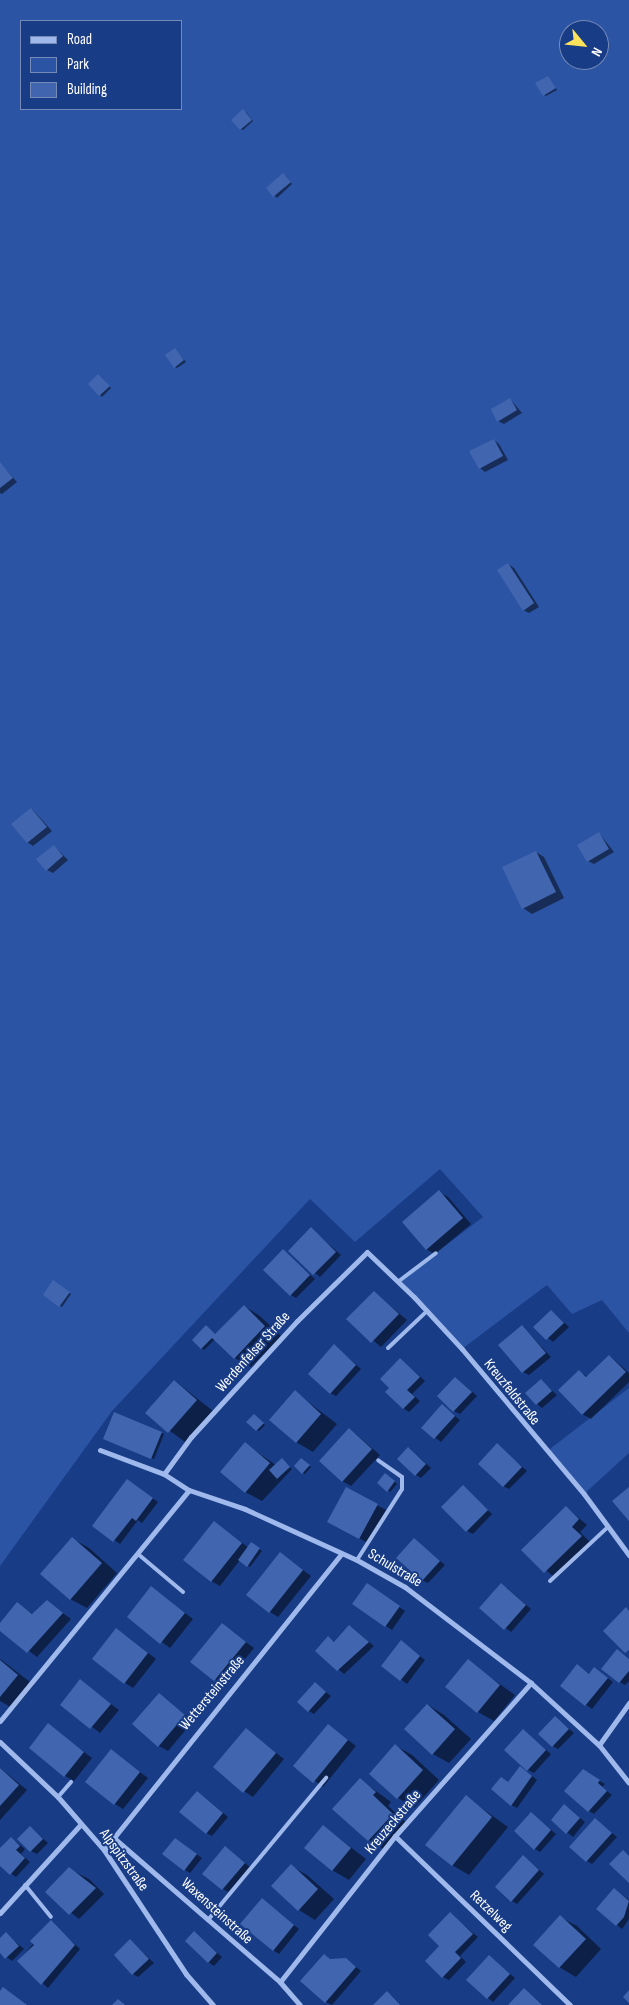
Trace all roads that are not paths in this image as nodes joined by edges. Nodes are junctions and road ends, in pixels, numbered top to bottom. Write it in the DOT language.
graph roads {
  1 [pos="367,1252"];
  2 [pos="436,1253"];
  3 [pos="399,1281"];
  4 [pos="427,1311"];
  5 [pos="388,1348"];
  6 [pos="100,1450"];
  7 [pos="378,1460"];
  8 [pos="164,1474"];
  9 [pos="189,1490"];
  10 [pos="608,1527"];
  11 [pos="138,1554"];
  12 [pos="341,1554"];
  13 [pos="629,1555"];
  14 [pos="357,1560"];
  15 [pos="550,1581"];
  16 [pos="182,1592"];
  17 [pos="531,1683"];
  18 [pos="629,1703"];
  19 [pos="0,1721"];
  20 [pos="0,1742"];
  21 [pos="599,1745"];
  22 [pos="326,1778"];
  23 [pos="71,1782"];
  24 [pos="629,1783"];
  25 [pos="58,1797"];
  26 [pos="81,1824"];
  27 [pos="395,1836"];
  28 [pos="115,1839"];
  29 [pos="104,1850"];
  30 [pos="25,1886"];
  31 [pos="0,1913"];
  32 [pos="51,1916"];
  33 [pos="208,1920"];
  34 [pos="280,1982"];
  35 [pos="213,2005"];
  36 [pos="300,2005"];
  37 [pos="570,2005"];
  1 -- 3 [label="street, Kreuzfeldstraße"];
  1 -- 8 [label="street, Werdenfelser Straße"];
  2 -- 3 [label="lane"];
  3 -- 4 [label="street, Kreuzfeldstraße"];
  4 -- 5 [label="lane"];
  4 -- 10 [label="street, Kreuzfeldstraße"];
  6 -- 8 [label="street, Schulstraße"];
  7 -- 14 [label="lane"];
  8 -- 9 [label="street, Schulstraße"];
  9 -- 11 [label="street"];
  9 -- 12 [label="street, Schulstraße"];
  10 -- 13 [label="street, Kreuzfeldstraße"];
  10 -- 15 [label="lane"];
  11 -- 16 [label="lane"];
  11 -- 19 [label="street"];
  12 -- 14 [label="street, Schulstraße"];
  12 -- 28 [label="street, Wettersteinstraße"];
  14 -- 17 [label="street, Schulstraße"];
  17 -- 21 [label="street, Schulstraße"];
  17 -- 27 [label="street, Kreuzeckstraße"];
  18 -- 21 [label="street"];
  20 -- 25 [label="street, Alpspitzstraße"];
  21 -- 24 [label="street, Schulstraße"];
  22 -- 33 [label="lane"];
  23 -- 25 [label="lane"];
  25 -- 26 [label="street, Alpspitzstraße"];
  26 -- 29 [label="street, Alpspitzstraße"];
  26 -- 30 [label="street"];
  27 -- 34 [label="street, Kreuzeckstraße"];
  27 -- 37 [label="street, Retzelweg"];
  28 -- 29 [label="street, Wettersteinstraße"];
  28 -- 33 [label="street, Waxensteinstraße"];
  29 -- 35 [label="street, Alpspitzstraße"];
  30 -- 31 [label="street"];
  30 -- 32 [label="lane"];
  33 -- 34 [label="street, Waxensteinstraße"];
  34 -- 36 [label="street, Waxensteinstraße"];
}
